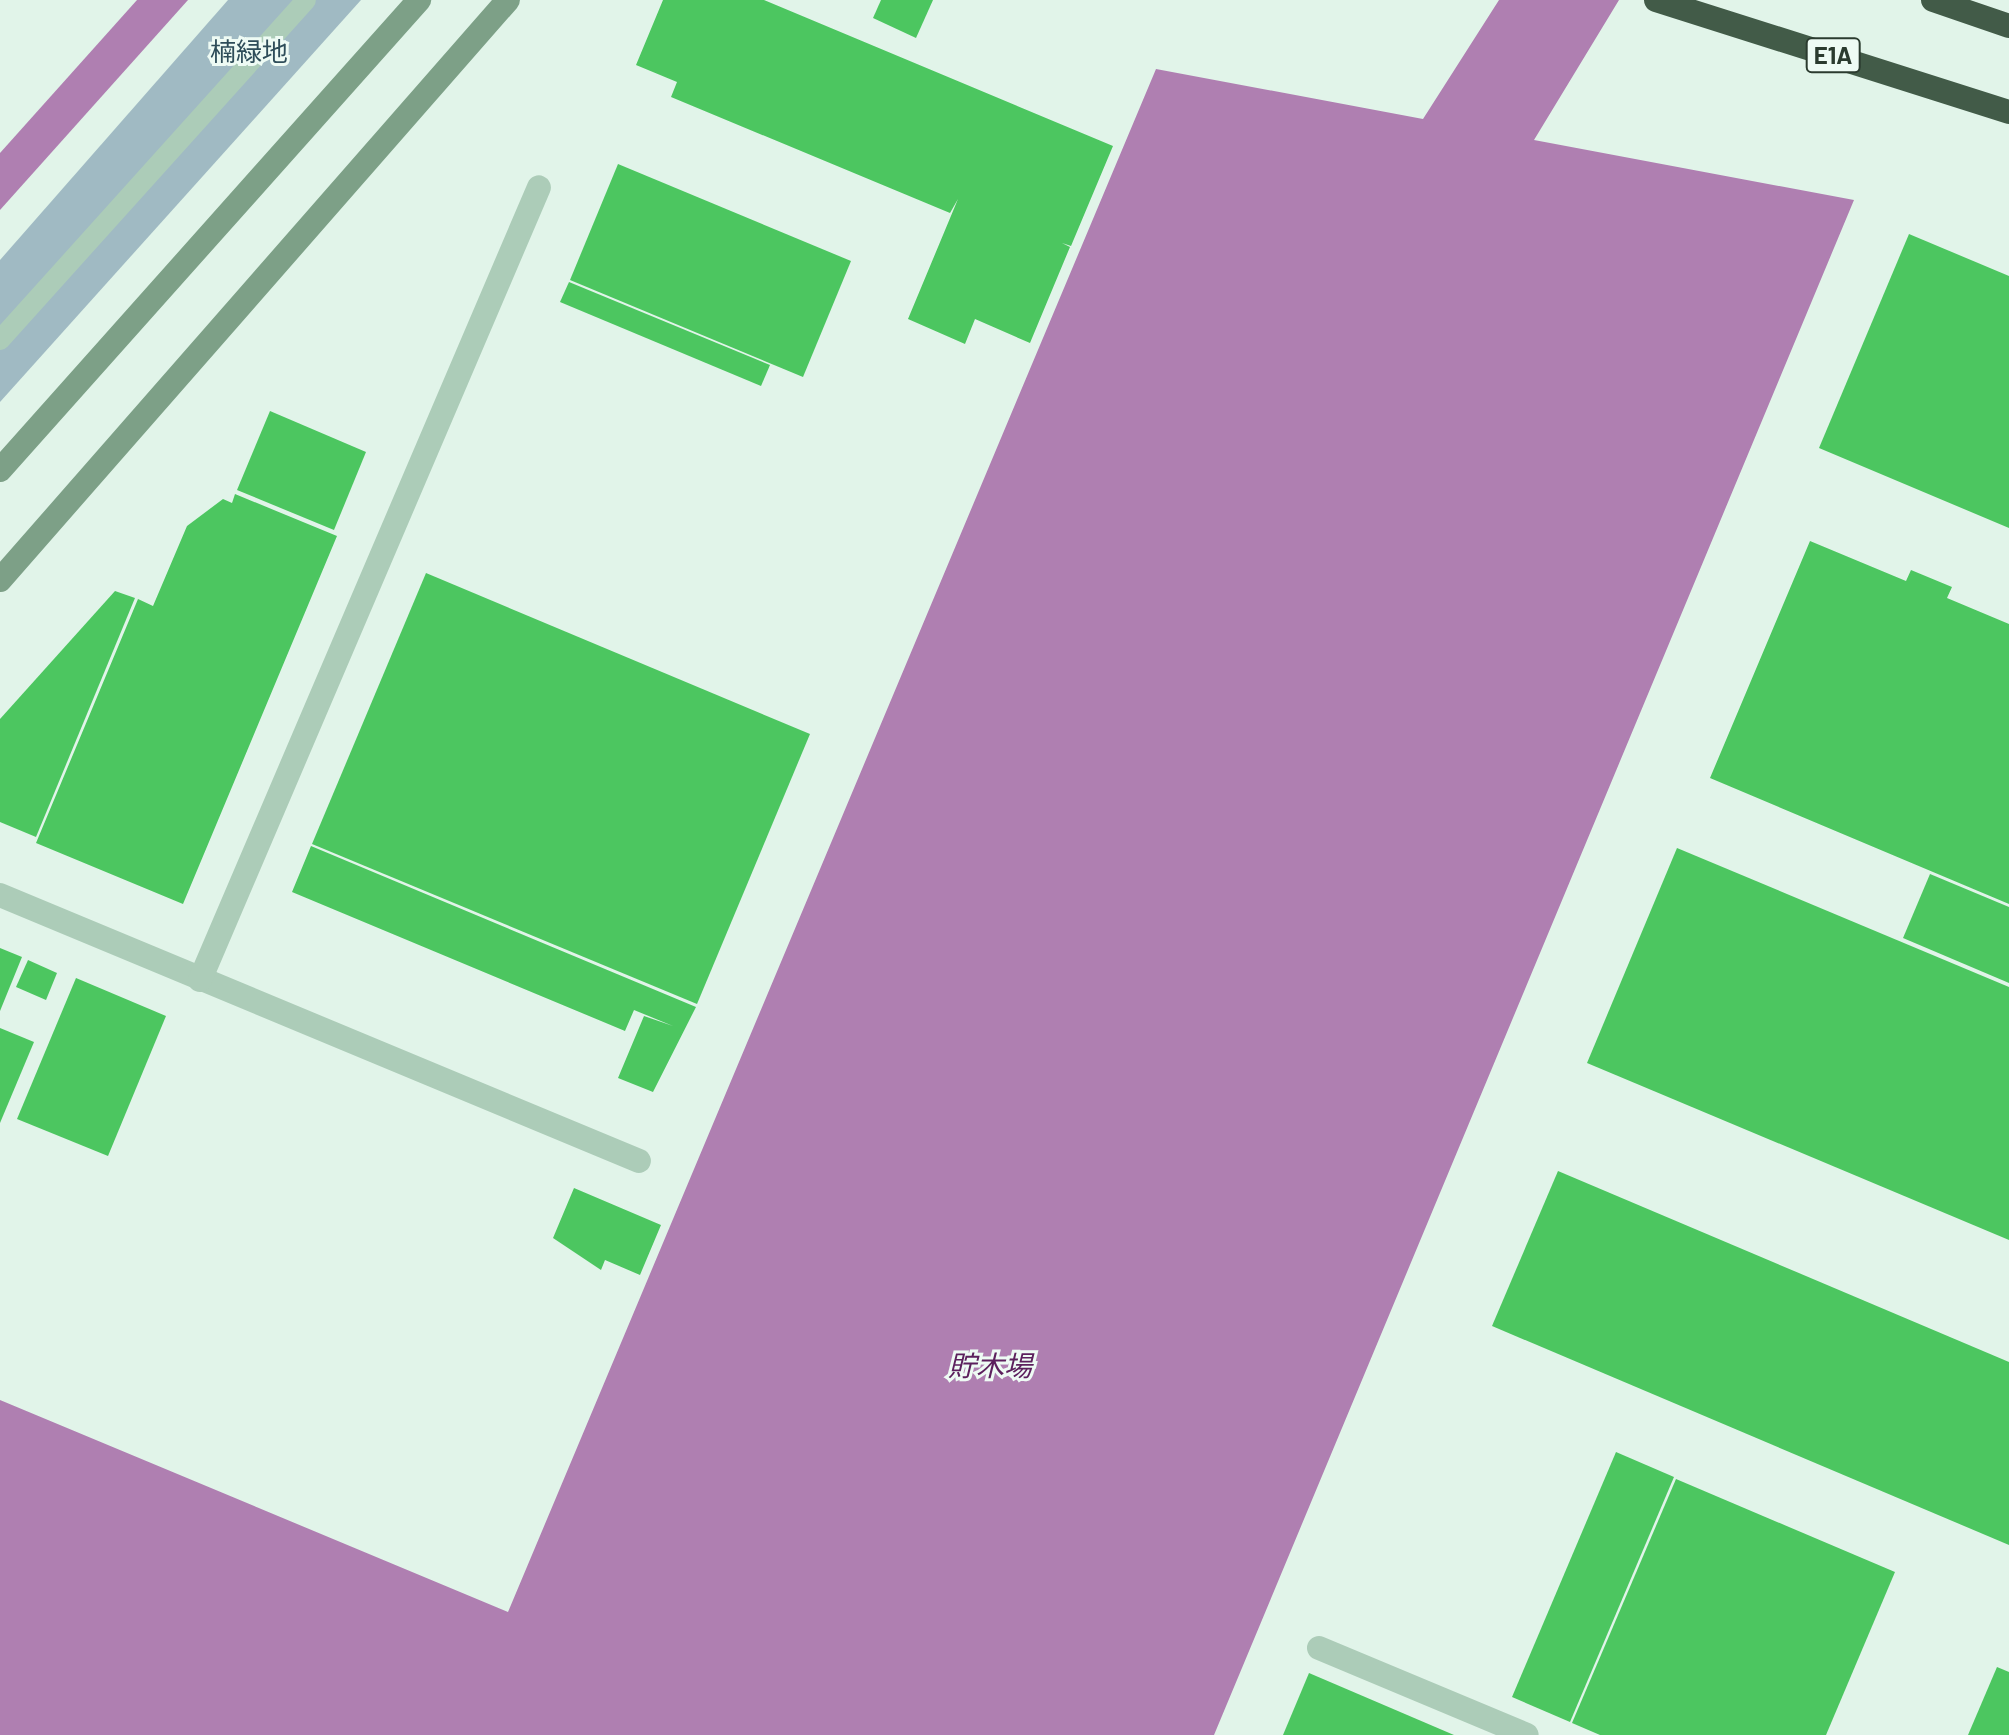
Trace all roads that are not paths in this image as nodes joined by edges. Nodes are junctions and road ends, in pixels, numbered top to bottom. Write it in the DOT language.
graph roads {
  1 [pos="306,0"];
  2 [pos="419,0"];
  3 [pos="508,0"];
  4 [pos="1656,0"];
  5 [pos="1933,0"];
  6 [pos="2009,26"];
  7 [pos="2009,112"];
  8 [pos="539,187"];
  9 [pos="0,340"];
  10 [pos="0,470"];
  11 [pos="0,580"];
  12 [pos="0,895"];
  13 [pos="200,980"];
  14 [pos="639,1161"];
  15 [pos="1319,1648"];
  16 [pos="1527,1735"];
  1 -- 9 [label="lane"];
  2 -- 10 [label="street"];
  3 -- 11 [label="street"];
  4 -- 7 [label="highway, E1A"];
  5 -- 6 [label="highway"];
  8 -- 13 [label="street"];
  12 -- 13 [label="street"];
  13 -- 14 [label="street"];
  15 -- 16 [label="street"];
}
